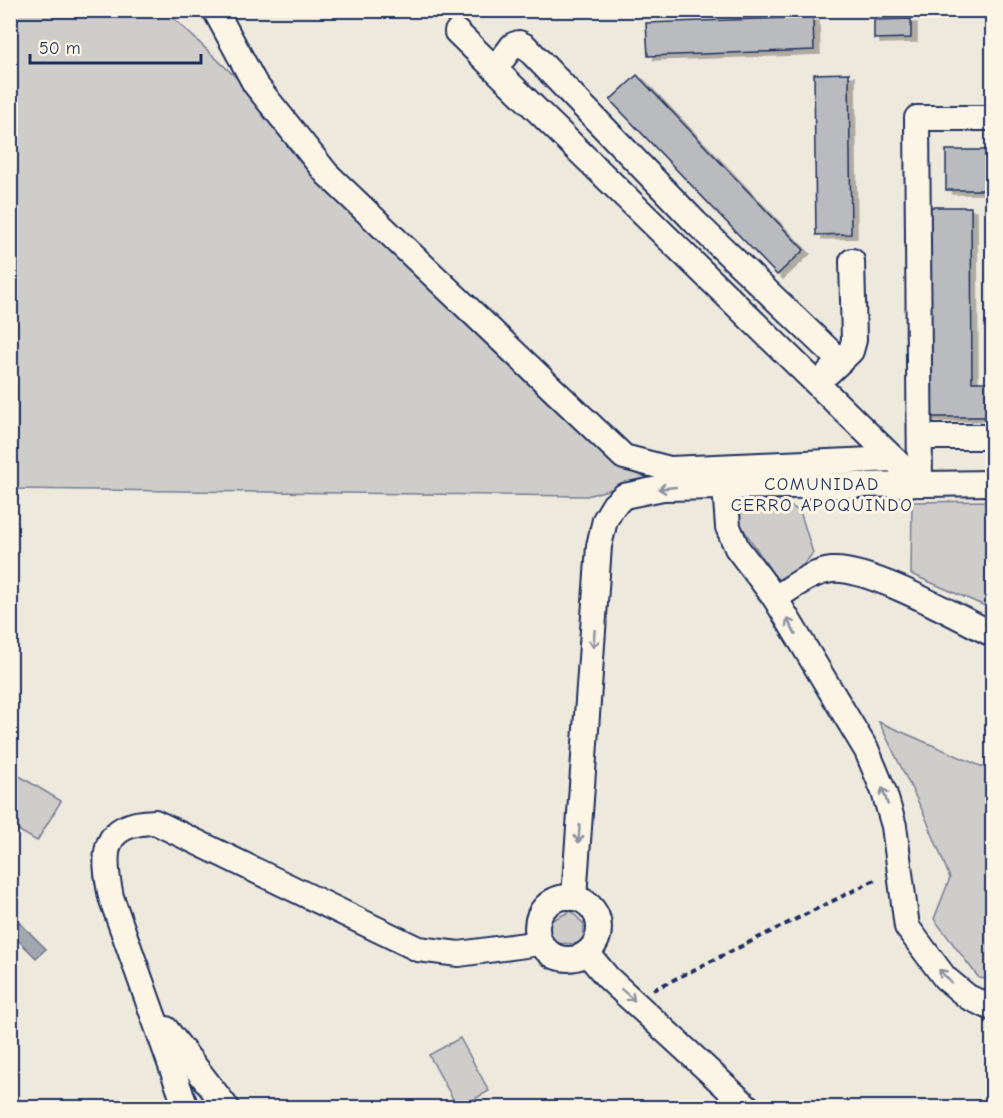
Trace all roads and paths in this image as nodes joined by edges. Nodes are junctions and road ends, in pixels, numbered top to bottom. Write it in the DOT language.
graph roads {
  1 [pos="215,10"];
  2 [pos="457,32"];
  3 [pos="495,69"];
  4 [pos="993,118"];
  5 [pos="852,261"];
  6 [pos="840,361"];
  7 [pos="817,384"];
  8 [pos="993,436"];
  9 [pos="920,437"];
  10 [pos="894,459"];
  11 [pos="993,483"];
  12 [pos="920,484"];
  13 [pos="725,486"];
  14 [pos="775,598"];
  15 [pos="993,634"];
  16 [pos="900,868"];
  17 [pos="574,898"];
  18 [pos="540,943"];
  19 [pos="587,953"];
  20 [pos="633,1000"];
  21 [pos="993,1008"];
  22 [pos="153,1012"];
  23 [pos="186,1107"];
  24 [pos="227,1107"];
  25 [pos="749,1107"];
  1 -- 10 [label="street"];
  2 -- 3 [label="street"];
  3 -- 6 [label="street"];
  3 -- 7 [label="street"];
  4 -- 9 [label="street"];
  5 -- 6 [label="street"];
  6 -- 7 [label="street"];
  7 -- 10 [label="street"];
  8 -- 9 [label="street"];
  9 -- 12 [label="street"];
  10 -- 12 [label="street"];
  11 -- 12 [label="street"];
  12 -- 13 [label="street"];
  13 -- 14 [label="street"];
  13 -- 17 [label="street, one-way"];
  14 -- 15 [label="street"];
  16 -- 14 [label="street, one-way"];
  16 -- 20 [label="path"];
  21 -- 16 [label="street, one-way"];
  17 -- 18 [label="street"];
  17 -- 19 [label="street"];
  18 -- 19 [label="street"];
  18 -- 22 [label="street"];
  19 -- 20 [label="street, one-way"];
  20 -- 25 [label="street"];
  22 -- 23 [label="street"];
  22 -- 24 [label="street"];
}
